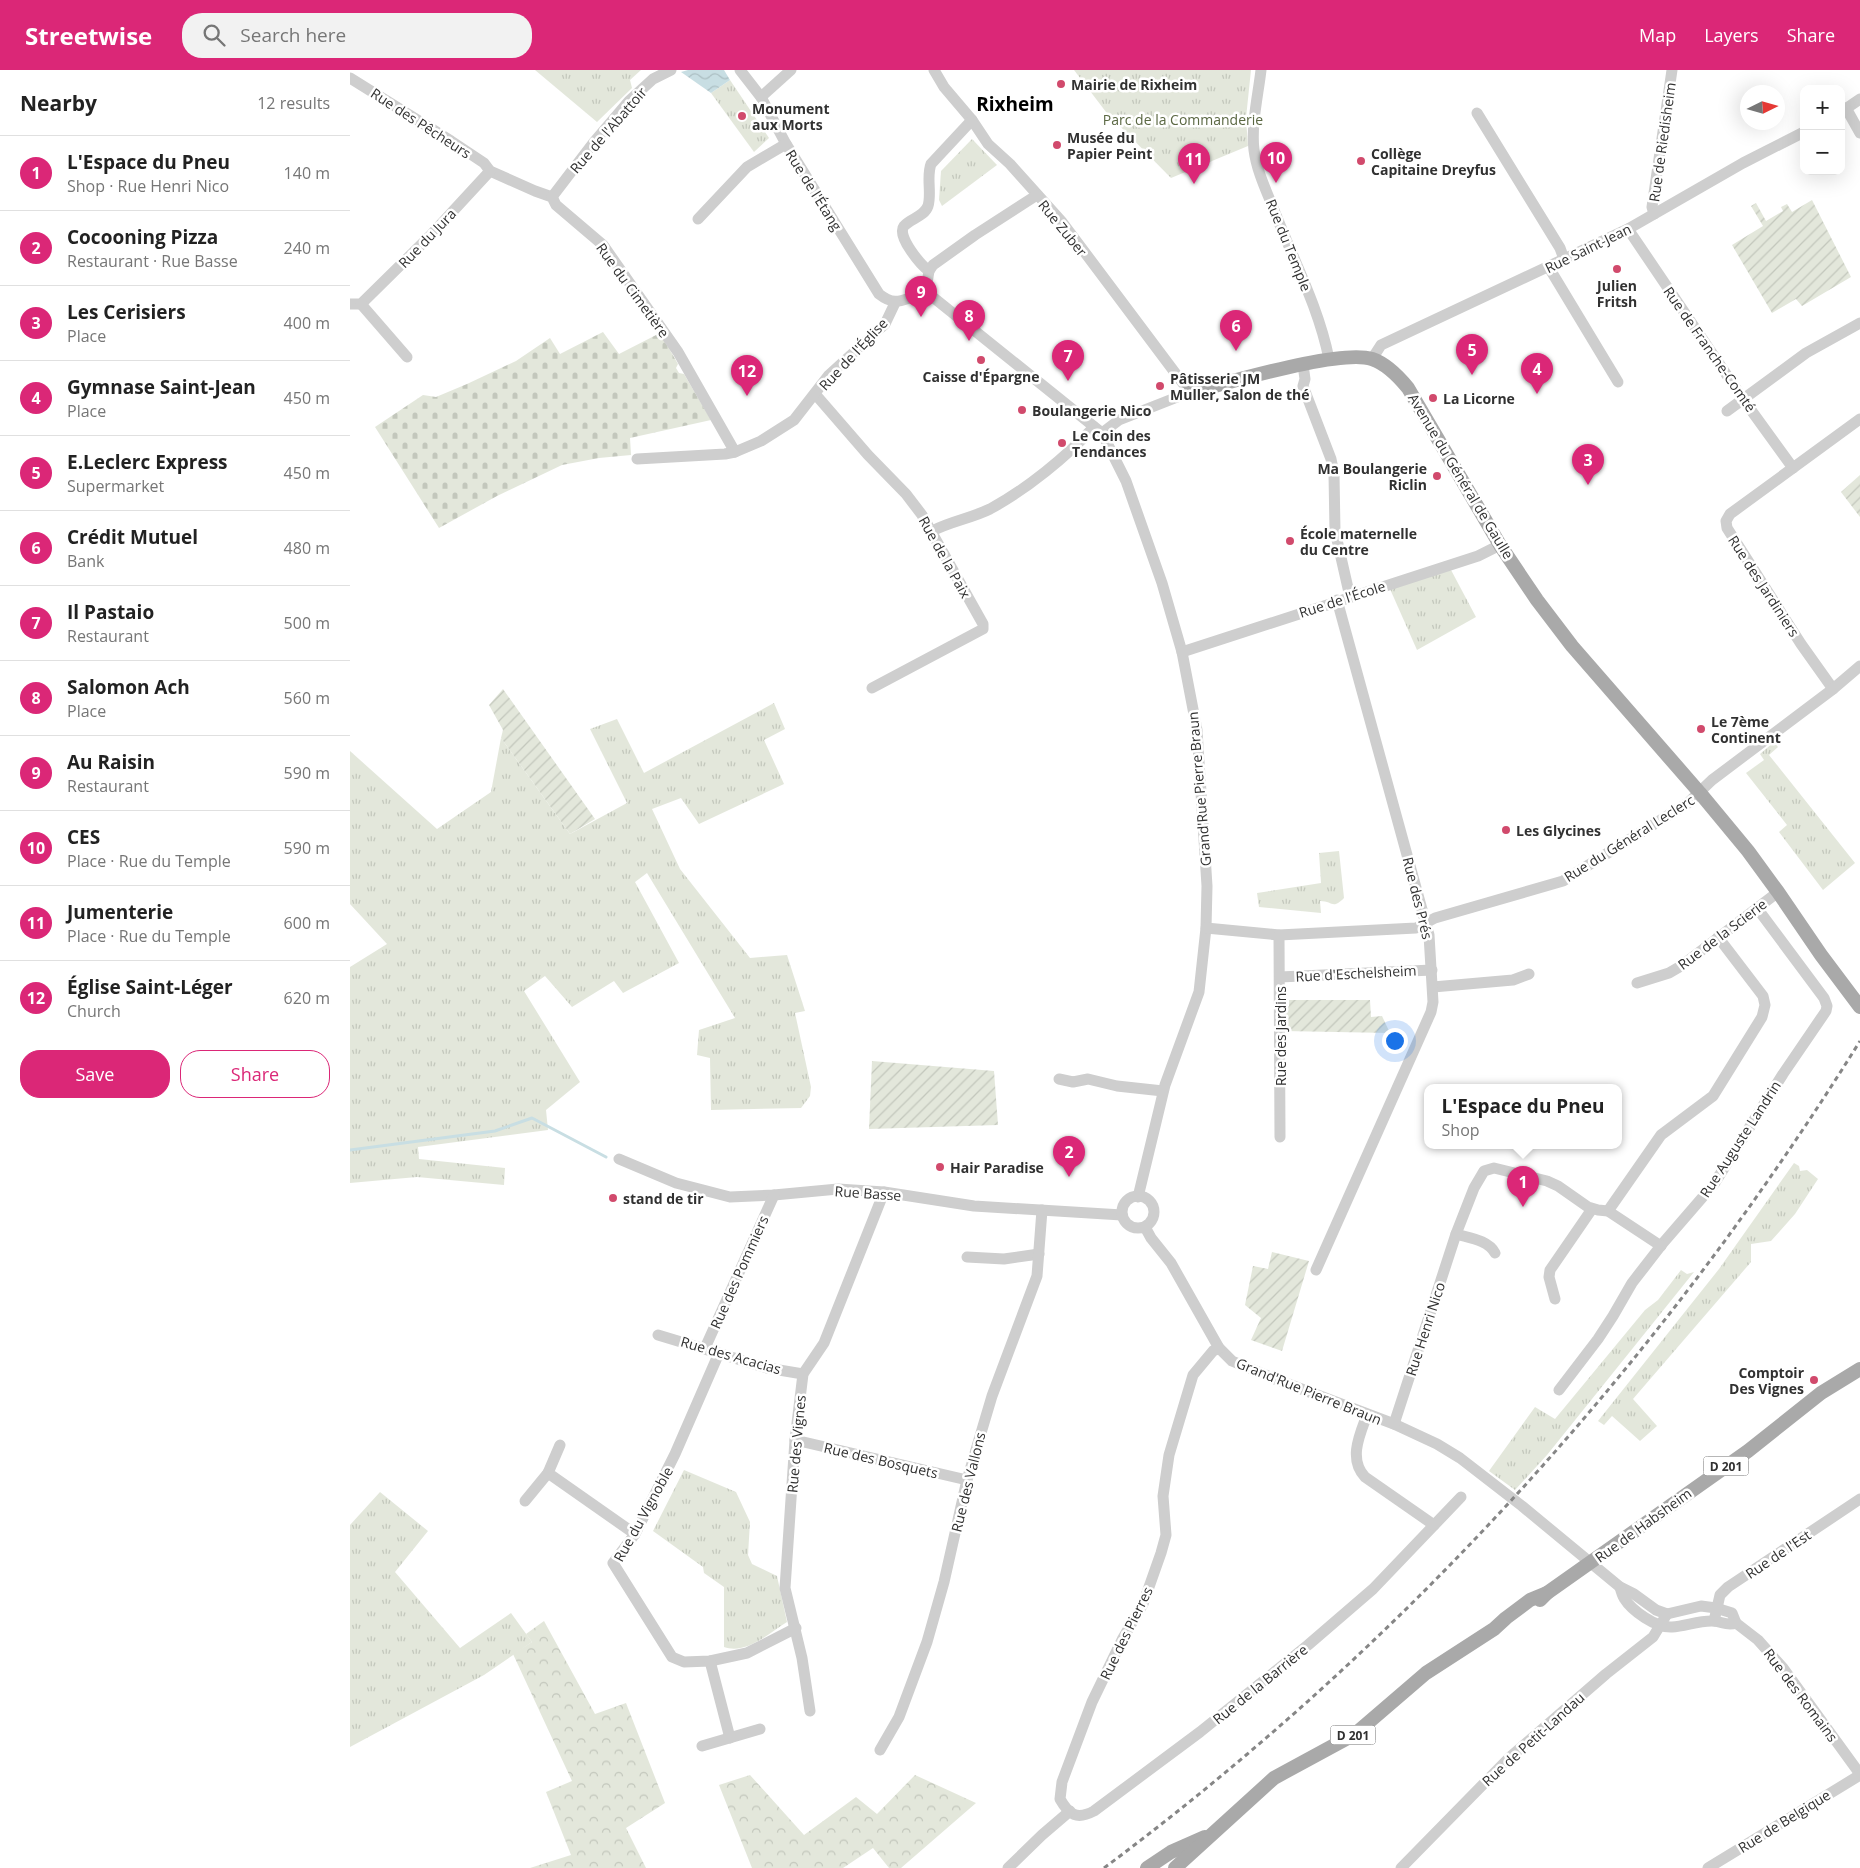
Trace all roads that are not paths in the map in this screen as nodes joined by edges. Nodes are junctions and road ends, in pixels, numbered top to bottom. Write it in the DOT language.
graph roads {
  1 [pos="671,70"];
  2 [pos="740,70"];
  3 [pos="791,70"];
  4 [pos="934,70"];
  5 [pos="1261,70"];
  6 [pos="1672,70"];
  7 [pos="350,78"];
  8 [pos="761,97"];
  9 [pos="1860,99"];
  10 [pos="1845,109"];
  11 [pos="1845,111"];
  12 [pos="1477,113"];
  13 [pos="972,120"];
  14 [pos="1860,133"];
  15 [pos="1800,134"];
  16 [pos="786,144"];
  17 [pos="490,171"];
  18 [pos="1036,195"];
  19 [pos="552,197"];
  20 [pos="1654,214"];
  21 [pos="698,219"];
  22 [pos="1628,229"];
  23 [pos="1564,258"];
  24 [pos="1548,266"];
  25 [pos="929,270"];
  26 [pos="925,294"];
  27 [pos="895,303"];
  28 [pos="356,304"];
  29 [pos="1860,323"];
  30 [pos="407,357"];
  31 [pos="1329,359"];
  32 [pos="1372,359"];
  33 [pos="1303,365"];
  34 [pos="1618,382"];
  35 [pos="1188,390"];
  36 [pos="816,395"];
  37 [pos="1743,398"];
  38 [pos="1726,411"];
  39 [pos="1860,419"];
  40 [pos="1098,430"];
  41 [pos="735,452"];
  42 [pos="637,460"];
  43 [pos="1793,468"];
  44 [pos="932,531"];
  45 [pos="1500,545"];
  46 [pos="1350,597"];
  47 [pos="1337,600"];
  48 [pos="1182,652"];
  49 [pos="1860,666"];
  50 [pos="872,688"];
  51 [pos="1833,689"];
  52 [pos="1700,793"];
  53 [pos="1775,894"];
  54 [pos="1756,908"];
  55 [pos="1426,923"];
  56 [pos="1206,928"];
  57 [pos="1279,935"];
  58 [pos="1718,937"];
  59 [pos="1432,970"];
  60 [pos="1529,974"];
  61 [pos="1280,977"];
  62 [pos="1637,984"];
  63 [pos="1433,987"];
  64 [pos="1860,1007"];
  65 [pos="1059,1079"];
  66 [pos="1163,1091"];
  67 [pos="1280,1137"];
  68 [pos="619,1158"];
  69 [pos="884,1192"];
  70 [pos="774,1195"];
  71 [pos="1138,1197"];
  72 [pos="1042,1210"];
  73 [pos="1592,1210"];
  74 [pos="1608,1210"];
  75 [pos="1122,1215"];
  76 [pos="1145,1227"];
  77 [pos="1456,1234"];
  78 [pos="1661,1246"];
  79 [pos="1495,1253"];
  80 [pos="1039,1254"];
  81 [pos="967,1257"];
  82 [pos="1316,1270"];
  83 [pos="1555,1299"];
  84 [pos="658,1335"];
  85 [pos="705,1348"];
  86 [pos="1220,1348"];
  87 [pos="718,1353"];
  88 [pos="1860,1368"];
  89 [pos="803,1374"];
  90 [pos="1559,1390"];
  91 [pos="1367,1415"];
  92 [pos="1394,1424"];
  93 [pos="795,1440"];
  94 [pos="560,1446"];
  95 [pos="548,1473"];
  96 [pos="967,1480"];
  97 [pos="1461,1497"];
  98 [pos="1860,1499"];
  99 [pos="525,1501"];
  100 [pos="1434,1525"];
  101 [pos="635,1534"];
  102 [pos="1590,1563"];
  103 [pos="1620,1588"];
  104 [pos="1716,1608"];
  105 [pos="1667,1614"];
  106 [pos="1714,1621"];
  107 [pos="1736,1623"];
  108 [pos="1661,1626"];
  109 [pos="796,1628"];
  110 [pos="710,1661"];
  111 [pos="810,1711"];
  112 [pos="760,1729"];
  113 [pos="730,1738"];
  114 [pos="702,1746"];
  115 [pos="880,1750"];
  116 [pos="1860,1774"];
  117 [pos="1070,1811"];
  118 [pos="1208,1836"];
  119 [pos="1008,1868"];
  120 [pos="1146,1868"];
  121 [pos="1175,1868"];
  122 [pos="1403,1868"];
  123 [pos="1708,1868"];
  1 -- 19 [label="street, Rue de l'Abattoir"];
  2 -- 8 [label="street, Rue de l'Étang"];
  3 -- 8 [label="street"];
  4 -- 13 [label="street, Rue Zuber"];
  5 -- 31 [label="street, Rue du Temple"];
  6 -- 20 [label="street, Rue de Riedisheim"];
  7 -- 17 [label="street, Rue des Pêcheurs"];
  8 -- 16 [label="street, Rue de l'Étang"];
  9 -- 10 [label="street"];
  11 -- 14 [label="street"];
  12 -- 23 [label="street"];
  13 -- 18 [label="street, Rue Zuber"];
  13 -- 25 [label="street"];
  15 -- 20 [label="street, Rue Saint-Jean"];
  16 -- 21 [label="street"];
  16 -- 27 [label="street, Rue de l'Étang"];
  17 -- 19 [label="street, Rue du Cimetière"];
  17 -- 28 [label="street, Rue du Jura"];
  18 -- 25 [label="street"];
  18 -- 35 [label="street, Rue Zuber"];
  19 -- 41 [label="street, Rue du Cimetière"];
  20 -- 22 [label="street, Rue Saint-Jean"];
  22 -- 23 [label="street, Rue Saint-Jean"];
  22 -- 37 [label="street, Rue de Franche-Comté"];
  23 -- 24 [label="street, Rue Saint-Jean"];
  24 -- 32 [label="street, Rue Saint-Jean"];
  24 -- 34 [label="street"];
  25 -- 26 [label="street"];
  26 -- 27 [label="street, Rue de l'Église"];
  26 -- 40 [label="street, Grand'Rue Pierre Braun"];
  27 -- 36 [label="street, Rue de l'Église"];
  28 -- 30 [label="street, Rue du Jura"];
  29 -- 37 [label="street"];
  31 -- 32 [label="main road"];
  31 -- 33 [label="main road"];
  32 -- 45 [label="main road, Avenue du Général de Gaulle"];
  33 -- 35 [label="main road"];
  33 -- 46 [label="street"];
  35 -- 40 [label="street"];
  36 -- 41 [label="street, Rue de l'Église"];
  36 -- 44 [label="street, Rue de la Paix"];
  37 -- 38 [label="street"];
  37 -- 43 [label="street, Rue de Franche-Comté"];
  39 -- 43 [label="street, Rue des Jardiniers"];
  40 -- 44 [label="street"];
  40 -- 48 [label="street, Grand'Rue Pierre Braun"];
  41 -- 42 [label="street, Rue de l'Église"];
  43 -- 51 [label="street, Rue des Jardiniers"];
  44 -- 50 [label="street, Rue de la Paix"];
  45 -- 46 [label="street, Rue de l'École"];
  45 -- 52 [label="main road, Avenue du Général de Gaulle"];
  46 -- 47 [label="street, Rue de l'École"];
  47 -- 48 [label="street, Rue de l'École"];
  47 -- 55 [label="street, Rue des Prés"];
  48 -- 56 [label="street, Grand'Rue Pierre Braun"];
  49 -- 51 [label="street, Rue du Général Leclerc"];
  51 -- 52 [label="street, Rue du Général Leclerc"];
  52 -- 53 [label="main road, Avenue du Général de Gaulle"];
  52 -- 55 [label="street, Rue du Général Leclerc"];
  53 -- 54 [label="street, Rue de la Scierie"];
  53 -- 64 [label="main road, Avenue du Général de Gaulle"];
  54 -- 58 [label="street, Rue de la Scierie"];
  54 -- 78 [label="street, Rue Auguste Landrin"];
  55 -- 57 [label="street, Rue du Général Leclerc"];
  55 -- 59 [label="street, Rue des Prés"];
  56 -- 57 [label="street, Rue du Général Leclerc"];
  56 -- 66 [label="street, Grand'Rue Pierre Braun"];
  57 -- 61 [label="street, Rue des Jardins"];
  58 -- 62 [label="street, Rue de la Scierie"];
  58 -- 74 [label="street"];
  59 -- 61 [label="street, Rue d'Eschelsheim"];
  59 -- 63 [label="street, Rue des Prés"];
  60 -- 63 [label="street"];
  61 -- 67 [label="street, Rue des Jardins"];
  63 -- 82 [label="street, Rue des Prés"];
  65 -- 66 [label="street"];
  66 -- 71 [label="street, Grand'Rue Pierre Braun"];
  68 -- 70 [label="street, Rue Basse"];
  69 -- 70 [label="street, Rue Basse"];
  69 -- 72 [label="street, Rue Basse"];
  69 -- 89 [label="street, Rue des Vignes"];
  70 -- 85 [label="street, Rue des Pommiers"];
  71 -- 75 [label="street"];
  71 -- 76 [label="street"];
  72 -- 75 [label="street, Rue Basse"];
  72 -- 80 [label="street, Rue des Vallons"];
  73 -- 74 [label="street"];
  73 -- 77 [label="street, Rue Henri Nico"];
  73 -- 83 [label="street"];
  74 -- 78 [label="street"];
  75 -- 76 [label="street"];
  76 -- 86 [label="street, Grand'Rue Pierre Braun"];
  77 -- 79 [label="street"];
  77 -- 92 [label="street, Rue Henri Nico"];
  78 -- 90 [label="street, Rue Auguste Landrin"];
  80 -- 81 [label="street"];
  80 -- 96 [label="street, Rue des Vallons"];
  84 -- 85 [label="street, Rue des Acacias"];
  85 -- 87 [label="street, Rue des Acacias"];
  86 -- 91 [label="street, Grand'Rue Pierre Braun"];
  86 -- 117 [label="street, Rue des Pierres"];
  87 -- 89 [label="street, Rue des Acacias"];
  87 -- 101 [label="street, Rue du Vignoble"];
  88 -- 102 [label="main road, Rue de Habsheim / D 201"];
  89 -- 93 [label="street, Rue des Vignes"];
  91 -- 92 [label="street, Grand'Rue Pierre Braun"];
  91 -- 100 [label="street"];
  92 -- 102 [label="street, Grand'Rue Pierre Braun"];
  93 -- 96 [label="street, Rue des Bosquets"];
  93 -- 109 [label="street, Rue des Vignes"];
  94 -- 95 [label="street"];
  95 -- 99 [label="street"];
  95 -- 101 [label="street"];
  96 -- 115 [label="street, Rue des Vallons"];
  97 -- 100 [label="street, Rue de la Barrière"];
  98 -- 104 [label="street, Rue de l'Est"];
  100 -- 117 [label="street, Rue de la Barrière"];
  101 -- 110 [label="street, Rue du Vignoble"];
  102 -- 103 [label="street"];
  102 -- 118 [label="main road, Rue de Habsheim / D 201"];
  103 -- 105 [label="street"];
  103 -- 108 [label="street"];
  104 -- 105 [label="street"];
  104 -- 106 [label="street, Rue de l'Est"];
  104 -- 107 [label="street, Rue des Romains"];
  105 -- 108 [label="street, Rue de Petit-Landau"];
  106 -- 107 [label="street"];
  106 -- 108 [label="street"];
  107 -- 116 [label="street, Rue des Romains"];
  108 -- 122 [label="street, Rue de Petit-Landau"];
  109 -- 110 [label="street, Rue du Vignoble"];
  109 -- 111 [label="street, Rue des Vignes"];
  110 -- 113 [label="street"];
  112 -- 113 [label="street"];
  113 -- 114 [label="street"];
  116 -- 123 [label="street, Rue de Belgique"];
  117 -- 119 [label="street"];
  118 -- 120 [label="main road, D 201"];
  118 -- 121 [label="main road, D 201"];
}
